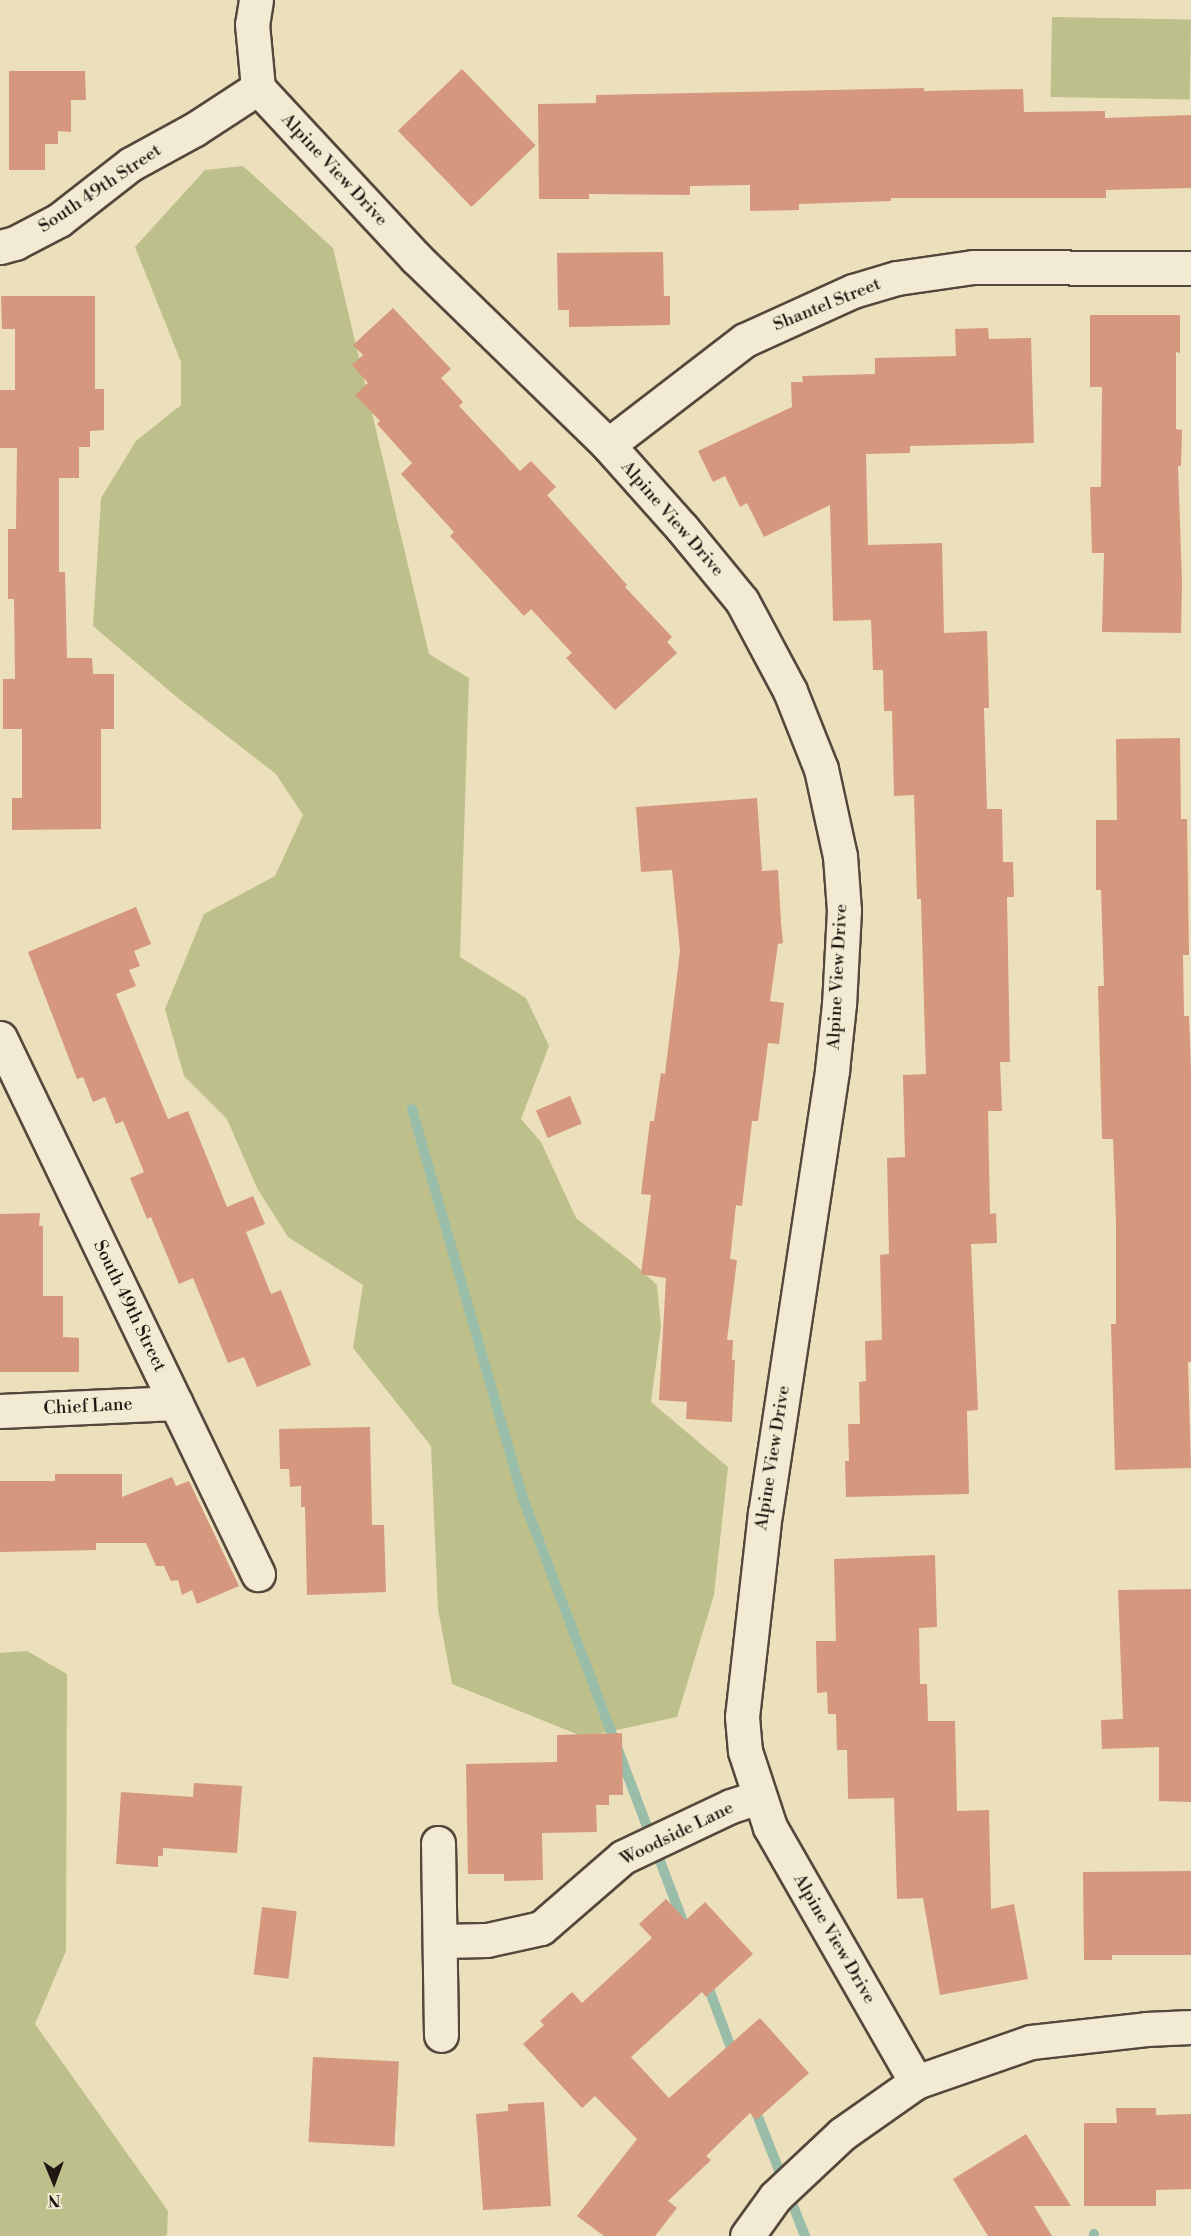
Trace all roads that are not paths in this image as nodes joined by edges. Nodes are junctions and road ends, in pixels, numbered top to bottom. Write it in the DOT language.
graph roads {
  1 [pos="256,0"];
  2 [pos="258,88"];
  3 [pos="0,247"];
  4 [pos="1191,268"];
  5 [pos="608,445"];
  6 [pos="0,1038"];
  7 [pos="176,1403"];
  8 [pos="0,1411"];
  9 [pos="258,1574"];
  10 [pos="759,1797"];
  11 [pos="438,1843"];
  12 [pos="440,1941"];
  13 [pos="1191,2027"];
  14 [pos="441,2035"];
  15 [pos="916,2082"];
  16 [pos="747,2236"];
  1 -- 2 [label="street"];
  2 -- 3 [label="street, South 49th Street"];
  2 -- 5 [label="street, Alpine View Drive"];
  4 -- 5 [label="street, Shantel Street"];
  5 -- 10 [label="street, Alpine View Drive"];
  6 -- 7 [label="street, South 49th Street"];
  7 -- 8 [label="street, Chief Lane"];
  7 -- 9 [label="street, South 49th Street"];
  10 -- 12 [label="street, Woodside Lane"];
  10 -- 15 [label="street, Alpine View Drive"];
  11 -- 12 [label="street"];
  12 -- 14 [label="street"];
  13 -- 15 [label="street"];
  15 -- 16 [label="street"];
}
